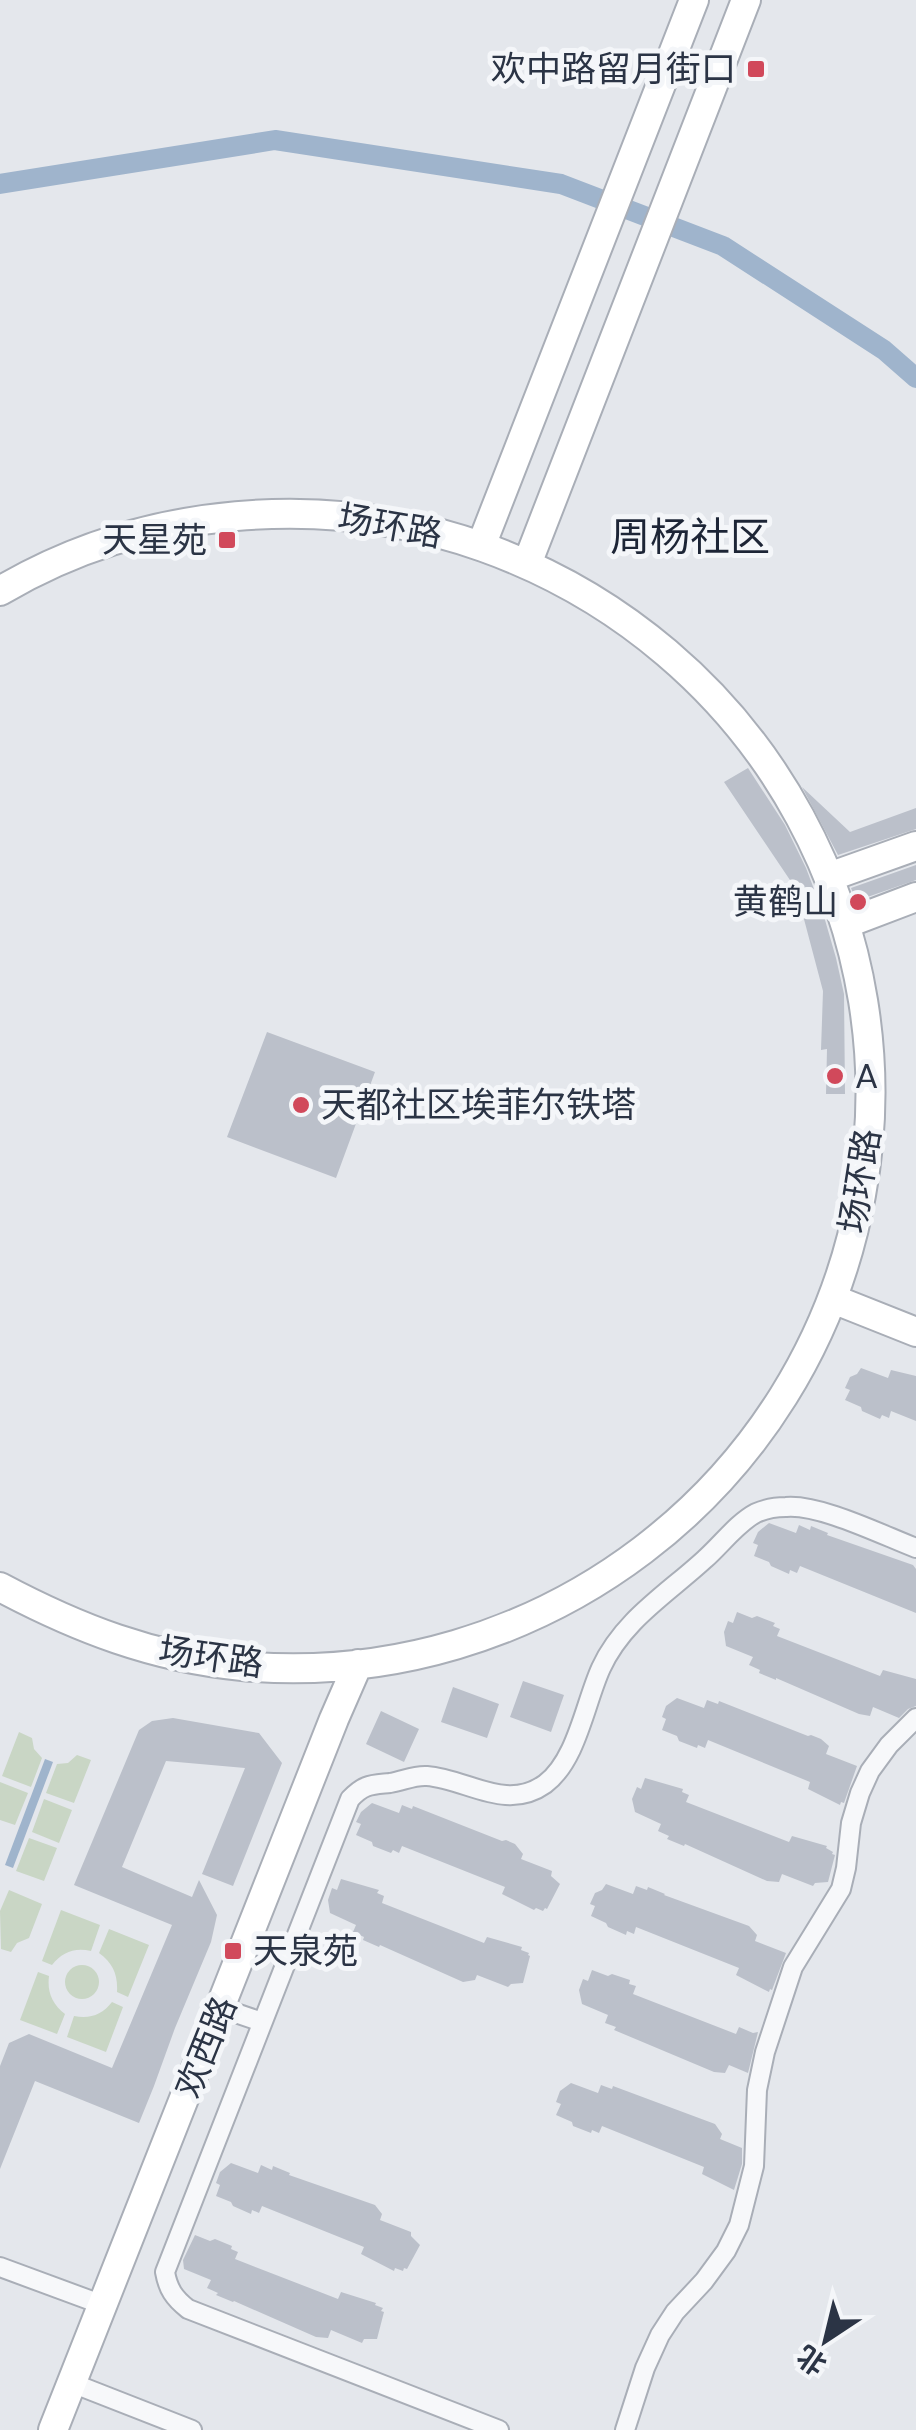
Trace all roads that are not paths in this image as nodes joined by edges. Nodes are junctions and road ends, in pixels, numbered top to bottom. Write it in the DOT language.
graph roads {
  1 [pos="694,0"];
  2 [pos="746,0"];
  3 [pos="482,546"];
  4 [pos="527,564"];
  5 [pos="0,591"];
  6 [pos="916,846"];
  7 [pos="828,877"];
  8 [pos="916,897"];
  9 [pos="845,924"];
  10 [pos="833,1299"];
  11 [pos="916,1332"];
  12 [pos="916,1548"];
  13 [pos="0,1587"];
  14 [pos="358,1664"];
  15 [pos="916,1718"];
  16 [pos="221,2008"];
  17 [pos="262,2022"];
  18 [pos="0,2267"];
  19 [pos="103,2305"];
  20 [pos="72,2383"];
  21 [pos="489,2428"];
  22 [pos="53,2430"];
  23 [pos="192,2430"];
  24 [pos="625,2430"];
  1 -- 3 [label="main road"];
  2 -- 4 [label="main road"];
  3 -- 4 [label="main road, 场环路"];
  3 -- 5 [label="main road, 场环路"];
  4 -- 7 [label="main road, 场环路"];
  6 -- 7 [label="main road"];
  7 -- 9 [label="main road, 场环路"];
  8 -- 9 [label="main road"];
  9 -- 10 [label="main road, 场环路"];
  10 -- 11 [label="main road"];
  10 -- 14 [label="main road, 场环路"];
  12 -- 17 [label="street"];
  13 -- 14 [label="main road, 场环路"];
  14 -- 16 [label="main road, 欢西路"];
  15 -- 24 [label="street"];
  16 -- 17 [label="street"];
  16 -- 19 [label="main road, 欢西路"];
  17 -- 21 [label="street"];
  18 -- 19 [label="street"];
  19 -- 20 [label="main road, 欢西路"];
  20 -- 22 [label="main road, 欢西路"];
  20 -- 23 [label="street"];
}
